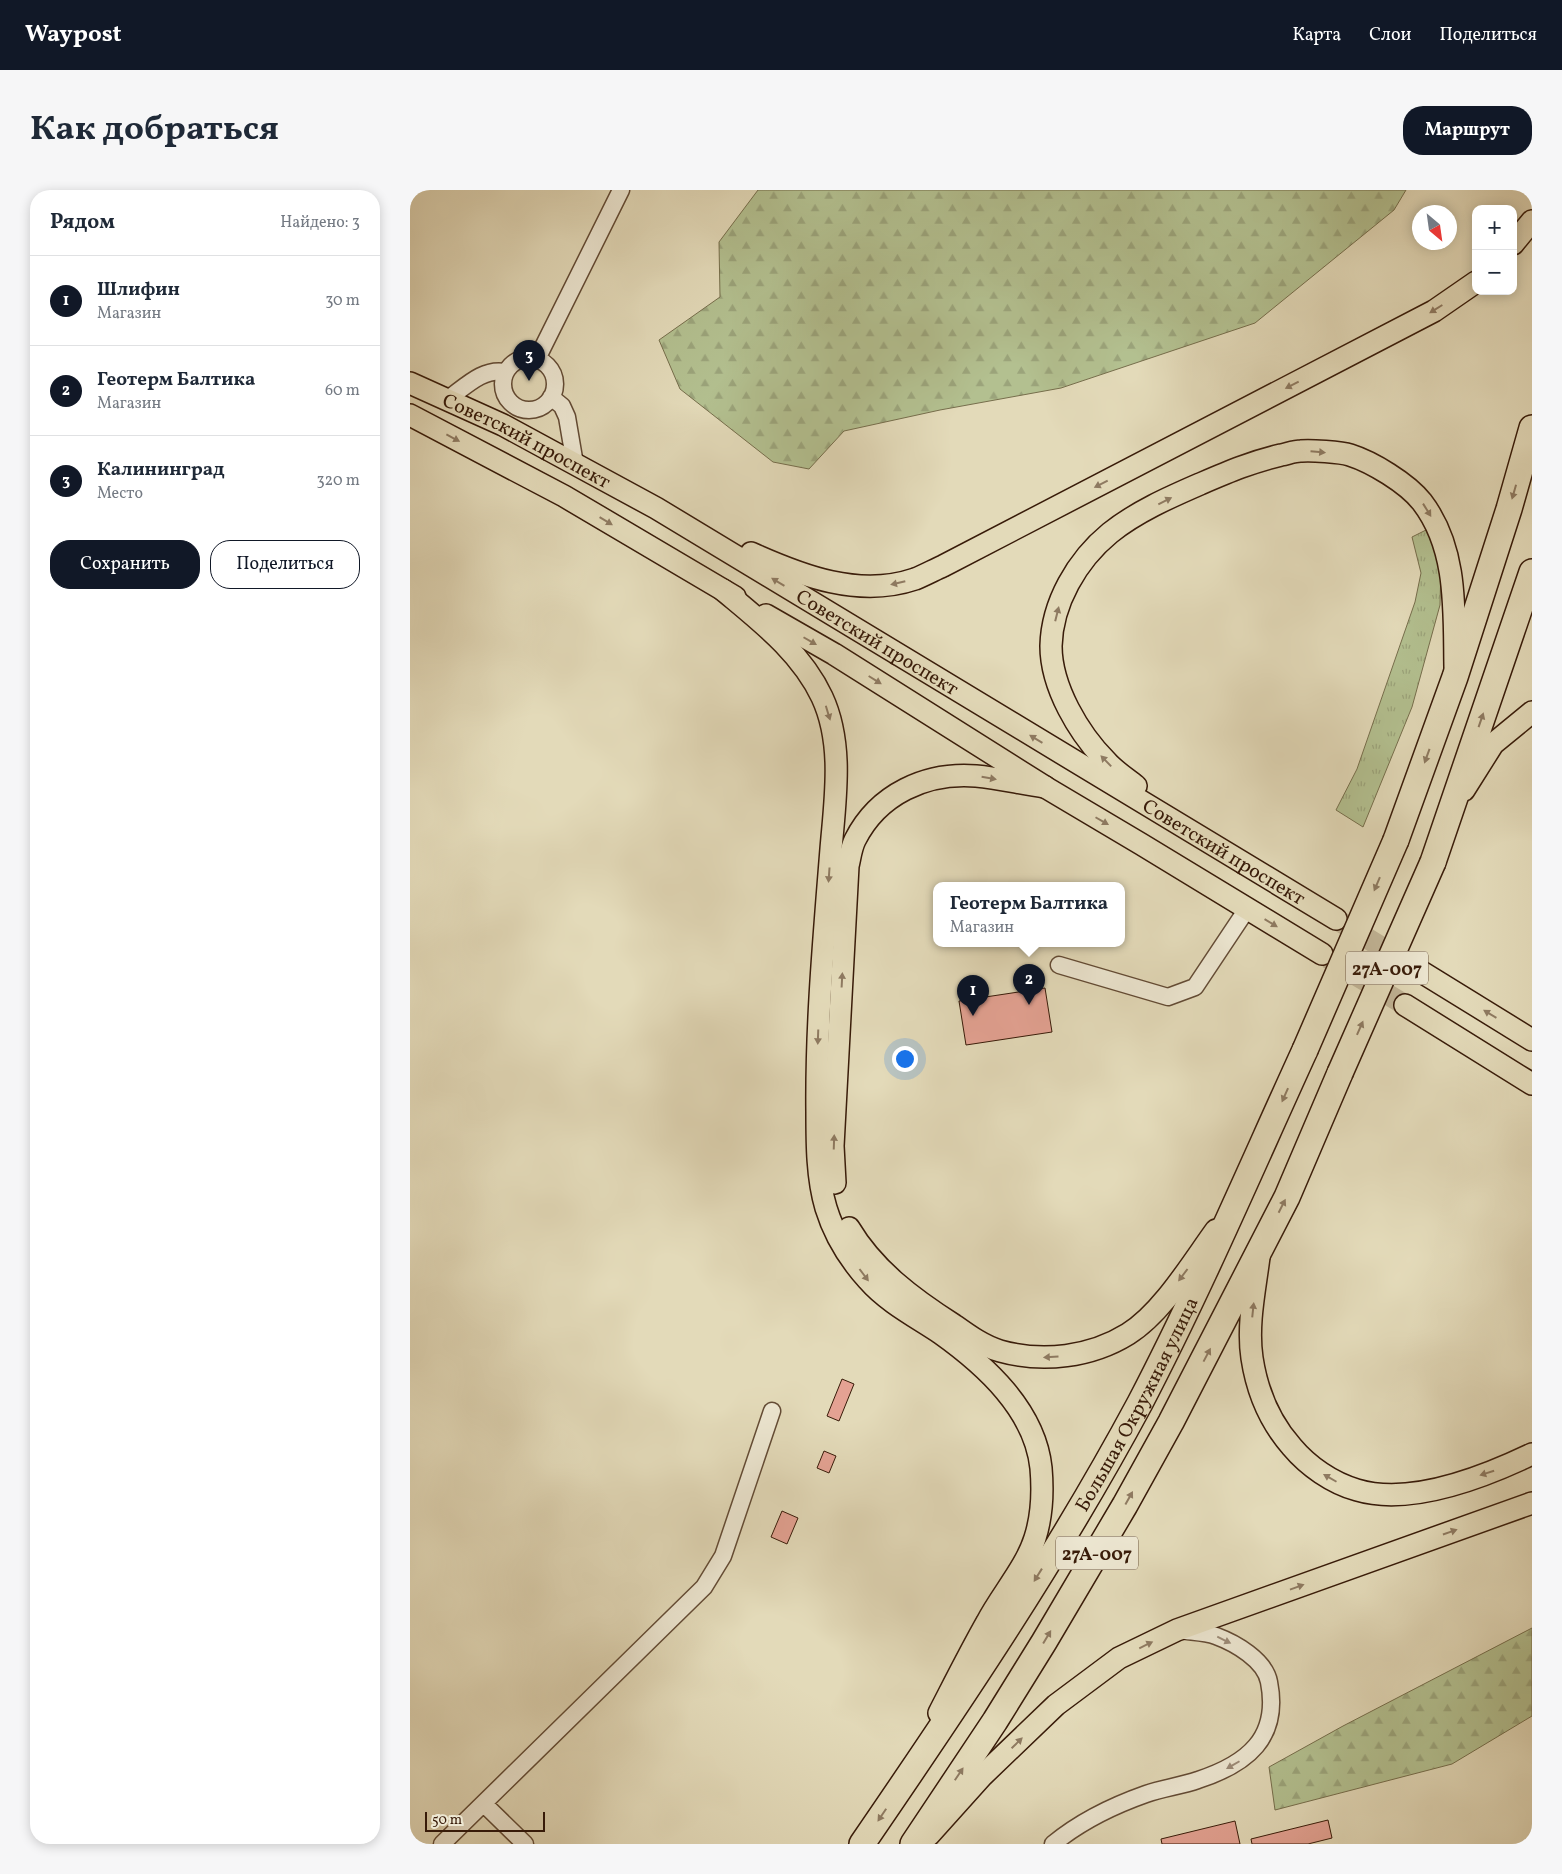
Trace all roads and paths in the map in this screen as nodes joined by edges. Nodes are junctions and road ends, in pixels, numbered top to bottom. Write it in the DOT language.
graph roads {
  1 [pos="620,190"];
  2 [pos="1532,221"];
  3 [pos="1517,239"];
  4 [pos="1472,285"];
  5 [pos="537,359"];
  6 [pos="505,372"];
  7 [pos="410,383"];
  8 [pos="550,397"];
  9 [pos="448,400"];
  10 [pos="410,415"];
  11 [pos="1532,428"];
  12 [pos="575,464"];
  13 [pos="656,508"];
  14 [pos="1532,572"];
  15 [pos="723,590"];
  16 [pos="1455,677"];
  17 [pos="1532,712"];
  18 [pos="1044,787"];
  19 [pos="1448,816"];
  20 [pos="1228,855"];
  21 [pos="1247,909"];
  22 [pos="1336,919"];
  23 [pos="1322,954"];
  24 [pos="1060,965"];
  25 [pos="1420,971"];
  26 [pos="1405,1005"];
  27 [pos="1532,1040"];
  28 [pos="1474,1048"];
  29 [pos="1532,1084"];
  30 [pos="1532,1100"];
  31 [pos="1233,1208"];
  32 [pos="1260,1249"];
  33 [pos="772,1411"];
  34 [pos="1532,1454"];
  35 [pos="1532,1503"];
  36 [pos="1177,1630"];
  37 [pos="901,1786"];
  38 [pos="484,1804"];
  39 [pos="442,1844"];
  40 [pos="524,1844"];
  41 [pos="862,1844"];
  42 [pos="913,1844"];
  43 [pos="921,1844"];
  44 [pos="1053,1844"];
  1 -- 5 [label="street"];
  2 -- 3 [label="main road"];
  4 -- 13 [label="main road, one-way"];
  5 -- 6 [label="street"];
  5 -- 8 [label="street"];
  6 -- 8 [label="street"];
  6 -- 9 [label="street"];
  7 -- 9 [label="main road, Советский проспект"];
  8 -- 12 [label="street"];
  9 -- 12 [label="main road, Советский проспект"];
  10 -- 15 [label="main road, Советский проспект, one-way"];
  11 -- 16 [label="highway, 27А-007, one-way"];
  12 -- 13 [label="main road, Советский проспект"];
  20 -- 13 [label="main road, Советский проспект, one-way"];
  19 -- 14 [label="highway, one-way"];
  15 -- 18 [label="main road, Советский проспект, one-way"];
  15 -- 37 [label="main road, one-way"];
  20 -- 16 [label="main road, one-way"];
  16 -- 31 [label="highway, 27А-007, one-way, bridge"];
  17 -- 19 [label="main road"];
  18 -- 21 [label="main road, Советский проспект, one-way"];
  31 -- 18 [label="main road, one-way"];
  32 -- 19 [label="highway, 27А-007, one-way, bridge"];
  20 -- 22 [label="main road, Советский проспект"];
  21 -- 23 [label="main road, Советский проспект, one-way"];
  21 -- 24 [label="street"];
  27 -- 25 [label="main road, one-way"];
  26 -- 28 [label="main road"];
  28 -- 29 [label="main road"];
  28 -- 30 [label="main road"];
  31 -- 37 [label="highway, Большая Окружная улица / 27А-007, one-way"];
  34 -- 32 [label="main road, one-way"];
  42 -- 32 [label="highway, 27А-007, one-way"];
  33 -- 38 [label="street"];
  36 -- 35 [label="main road, one-way"];
  43 -- 36 [label="main road, one-way"];
  36 -- 44 [label="street, one-way"];
  37 -- 41 [label="highway, Большая Окружная улица / 27А-007, one-way"];
  38 -- 39 [label="street"];
  38 -- 40 [label="street"];
}
